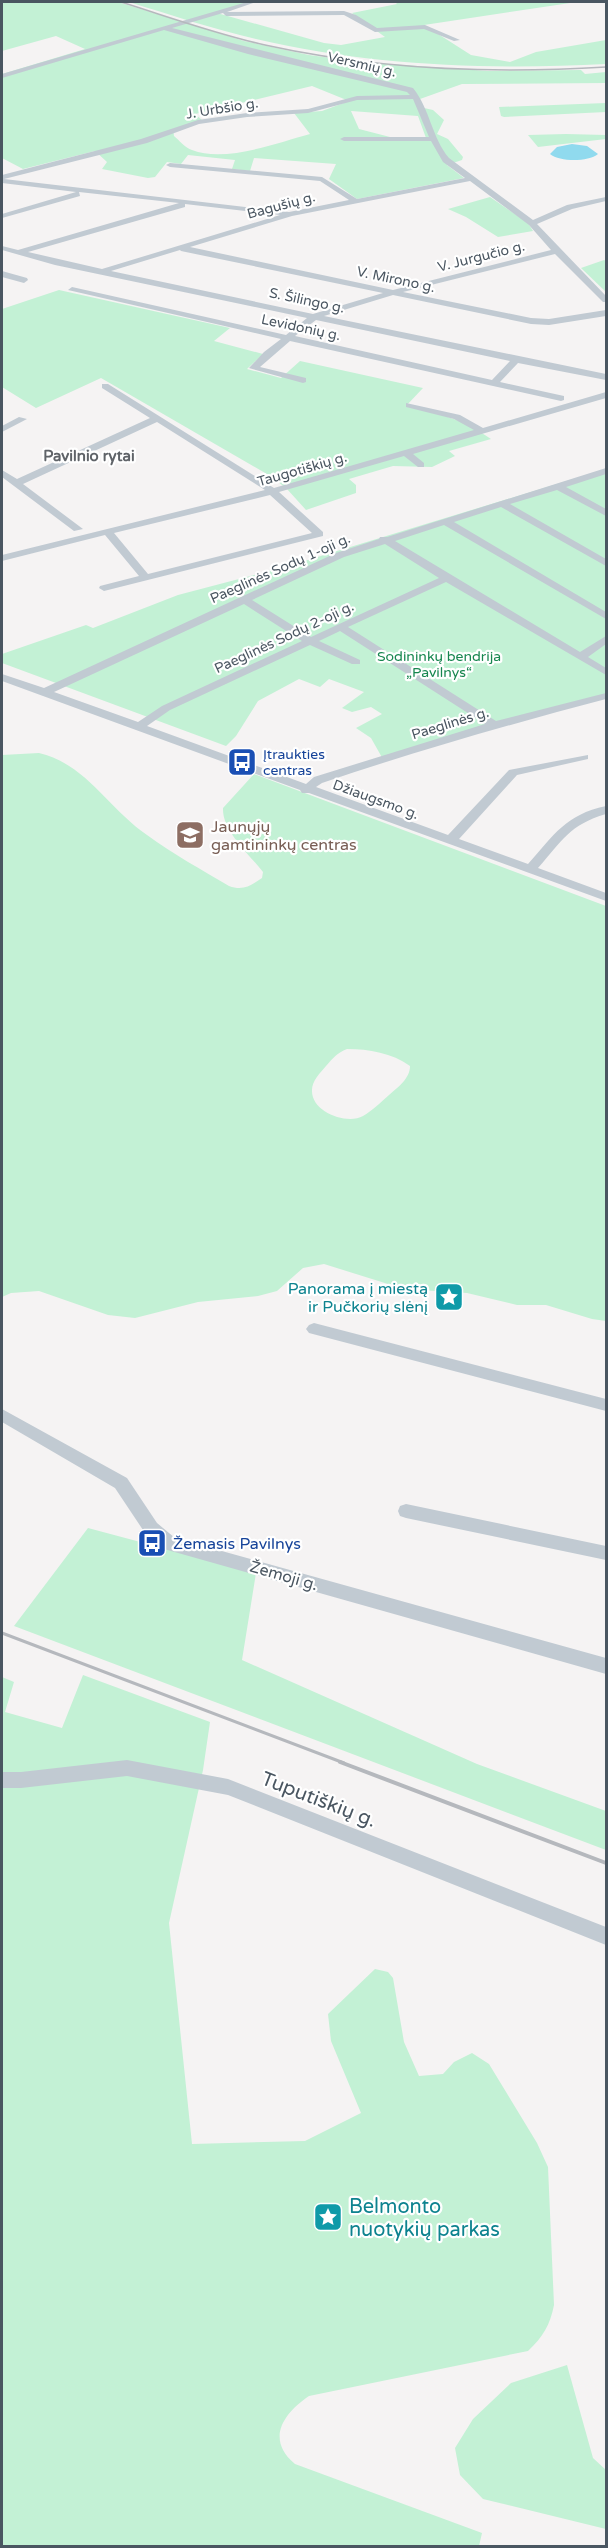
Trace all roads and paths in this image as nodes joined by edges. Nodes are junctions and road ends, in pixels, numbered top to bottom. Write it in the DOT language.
graph roads {
  1 [pos="253,2"];
  2 [pos="205,15"];
  3 [pos="163,28"];
  4 [pos="456,40"];
  5 [pos="2,76"];
  6 [pos="416,97"];
  7 [pos="344,139"];
  8 [pos="434,139"];
  9 [pos="170,165"];
  10 [pos="2,179"];
  11 [pos="470,179"];
  12 [pos="86,192"];
  13 [pos="606,199"];
  14 [pos="355,201"];
  15 [pos="184,203"];
  16 [pos="291,214"];
  17 [pos="2,216"];
  18 [pos="532,223"];
  19 [pos="2,248"];
  20 [pos="180,248"];
  21 [pos="558,251"];
  22 [pos="18,253"];
  23 [pos="103,271"];
  24 [pos="2,274"];
  25 [pos="24,280"];
  26 [pos="72,290"];
  27 [pos="394,292"];
  28 [pos="606,300"];
  29 [pos="606,313"];
  30 [pos="316,316"];
  31 [pos="289,338"];
  32 [pos="516,360"];
  33 [pos="606,377"];
  34 [pos="303,380"];
  35 [pos="494,383"];
  36 [pos="105,386"];
  37 [pos="606,394"];
  38 [pos="561,398"];
  39 [pos="409,405"];
  40 [pos="158,417"];
  41 [pos="22,419"];
  42 [pos="2,429"];
  43 [pos="482,431"];
  44 [pos="406,453"];
  45 [pos="421,465"];
  46 [pos="606,469"];
  47 [pos="2,472"];
  48 [pos="587,473"];
  49 [pos="16,483"];
  50 [pos="558,486"];
  51 [pos="273,492"];
  52 [pos="502,504"];
  53 [pos="606,513"];
  54 [pos="444,521"];
  55 [pos="78,529"];
  56 [pos="108,532"];
  57 [pos="384,539"];
  58 [pos="2,558"];
  59 [pos="606,563"];
  60 [pos="146,578"];
  61 [pos="446,578"];
  62 [pos="104,588"];
  63 [pos="245,600"];
  64 [pos="606,616"];
  65 [pos="340,627"];
  66 [pos="606,639"];
  67 [pos="312,642"];
  68 [pos="580,657"];
  69 [pos="356,662"];
  70 [pos="606,672"];
  71 [pos="2,677"];
  72 [pos="43,693"];
  73 [pos="606,696"];
  74 [pos="494,725"];
  75 [pos="137,728"];
  76 [pos="584,757"];
  77 [pos="306,790"];
  78 [pos="606,810"];
  79 [pos="450,841"];
  80 [pos="530,870"];
  81 [pos="606,897"];
  82 [pos="314,1329"];
  83 [pos="606,1405"];
  84 [pos="2,1415"];
  85 [pos="406,1511"];
  86 [pos="606,1553"];
  87 [pos="606,1666"];
  88 [pos="2,1780"];
  89 [pos="606,1936"];
  1 -- 2 [label="street"];
  2 -- 3 [label="street"];
  2 -- 4 [label="street"];
  3 -- 5 [label="street"];
  3 -- 6 [label="street, Versmių g."];
  6 -- 8 [label="street"];
  6 -- 10 [label="street, J. Urbšio g."];
  7 -- 8 [label="street"];
  8 -- 11 [label="street"];
  9 -- 14 [label="street"];
  10 -- 12 [label="street"];
  11 -- 14 [label="street, Bagušių g."];
  11 -- 18 [label="street"];
  12 -- 15 [label="street"];
  12 -- 17 [label="street"];
  13 -- 18 [label="street"];
  14 -- 16 [label="street, Bagušių g."];
  15 -- 16 [label="street"];
  15 -- 22 [label="street"];
  16 -- 20 [label="street, Bagušių g."];
  18 -- 21 [label="street"];
  19 -- 22 [label="street, S. Šilingo g."];
  20 -- 23 [label="street, Bagušių g."];
  20 -- 27 [label="street, V. Mirono g."];
  21 -- 27 [label="street, V. Jurgučio g."];
  21 -- 28 [label="street"];
  22 -- 23 [label="street, S. Šilingo g."];
  23 -- 30 [label="street, S. Šilingo g."];
  24 -- 25 [label="street"];
  26 -- 31 [label="street, Levidonių g."];
  27 -- 29 [label="street, V. Mirono g."];
  27 -- 30 [label="street, V. Jurgučio g."];
  30 -- 31 [label="street, V. Jurgučio g."];
  30 -- 32 [label="street, S. Šilingo g."];
  31 -- 34 [label="street, V. Jurgučio g."];
  31 -- 35 [label="street, Levidonių g."];
  32 -- 33 [label="street, S. Šilingo g."];
  32 -- 35 [label="street"];
  35 -- 38 [label="street, Levidonių g."];
  36 -- 40 [label="street"];
  37 -- 43 [label="street, Taugotiškių g."];
  39 -- 43 [label="street"];
  40 -- 49 [label="street"];
  40 -- 51 [label="street"];
  41 -- 42 [label="street"];
  43 -- 44 [label="street, Taugotiškių g."];
  44 -- 45 [label="street"];
  44 -- 51 [label="street, Taugotiškių g."];
  46 -- 48 [label="street"];
  46 -- 50 [label="street, Paeglinės Sodų 1-oji g."];
  47 -- 49 [label="street"];
  49 -- 55 [label="street"];
  50 -- 52 [label="street, Paeglinės Sodų 1-oji g."];
  50 -- 53 [label="street"];
  51 -- 56 [label="street, Taugotiškių g."];
  51 -- 60 [label="street"];
  52 -- 54 [label="street, Paeglinės Sodų 1-oji g."];
  52 -- 59 [label="street"];
  54 -- 57 [label="street, Paeglinės Sodų 1-oji g."];
  54 -- 64 [label="street"];
  56 -- 58 [label="street, Taugotiškių g."];
  56 -- 60 [label="street"];
  57 -- 61 [label="street"];
  57 -- 63 [label="street, Paeglinės Sodų 1-oji g."];
  60 -- 62 [label="street"];
  61 -- 65 [label="street, Paeglinės Sodų 2-oji g."];
  61 -- 68 [label="street"];
  63 -- 67 [label="street"];
  63 -- 72 [label="street, Paeglinės Sodų 1-oji g."];
  65 -- 67 [label="street, Paeglinės Sodų 2-oji g."];
  65 -- 74 [label="street"];
  66 -- 68 [label="street"];
  67 -- 69 [label="street"];
  67 -- 75 [label="street, Paeglinės Sodų 2-oji g."];
  68 -- 70 [label="street"];
  71 -- 72 [label="street, Džiaugsmo g."];
  72 -- 75 [label="street, Džiaugsmo g."];
  73 -- 74 [label="street, Paeglinės g."];
  74 -- 77 [label="street, Paeglinės g."];
  75 -- 77 [label="street, Džiaugsmo g."];
  76 -- 79 [label="street"];
  77 -- 79 [label="street, Džiaugsmo g."];
  78 -- 80 [label="street"];
  79 -- 80 [label="street, Džiaugsmo g."];
  80 -- 81 [label="street, Džiaugsmo g."];
  82 -- 83 [label="street"];
  84 -- 87 [label="street, Žemoji g."];
  85 -- 86 [label="street"];
  88 -- 89 [label="street, Tuputiškių g."];
}
